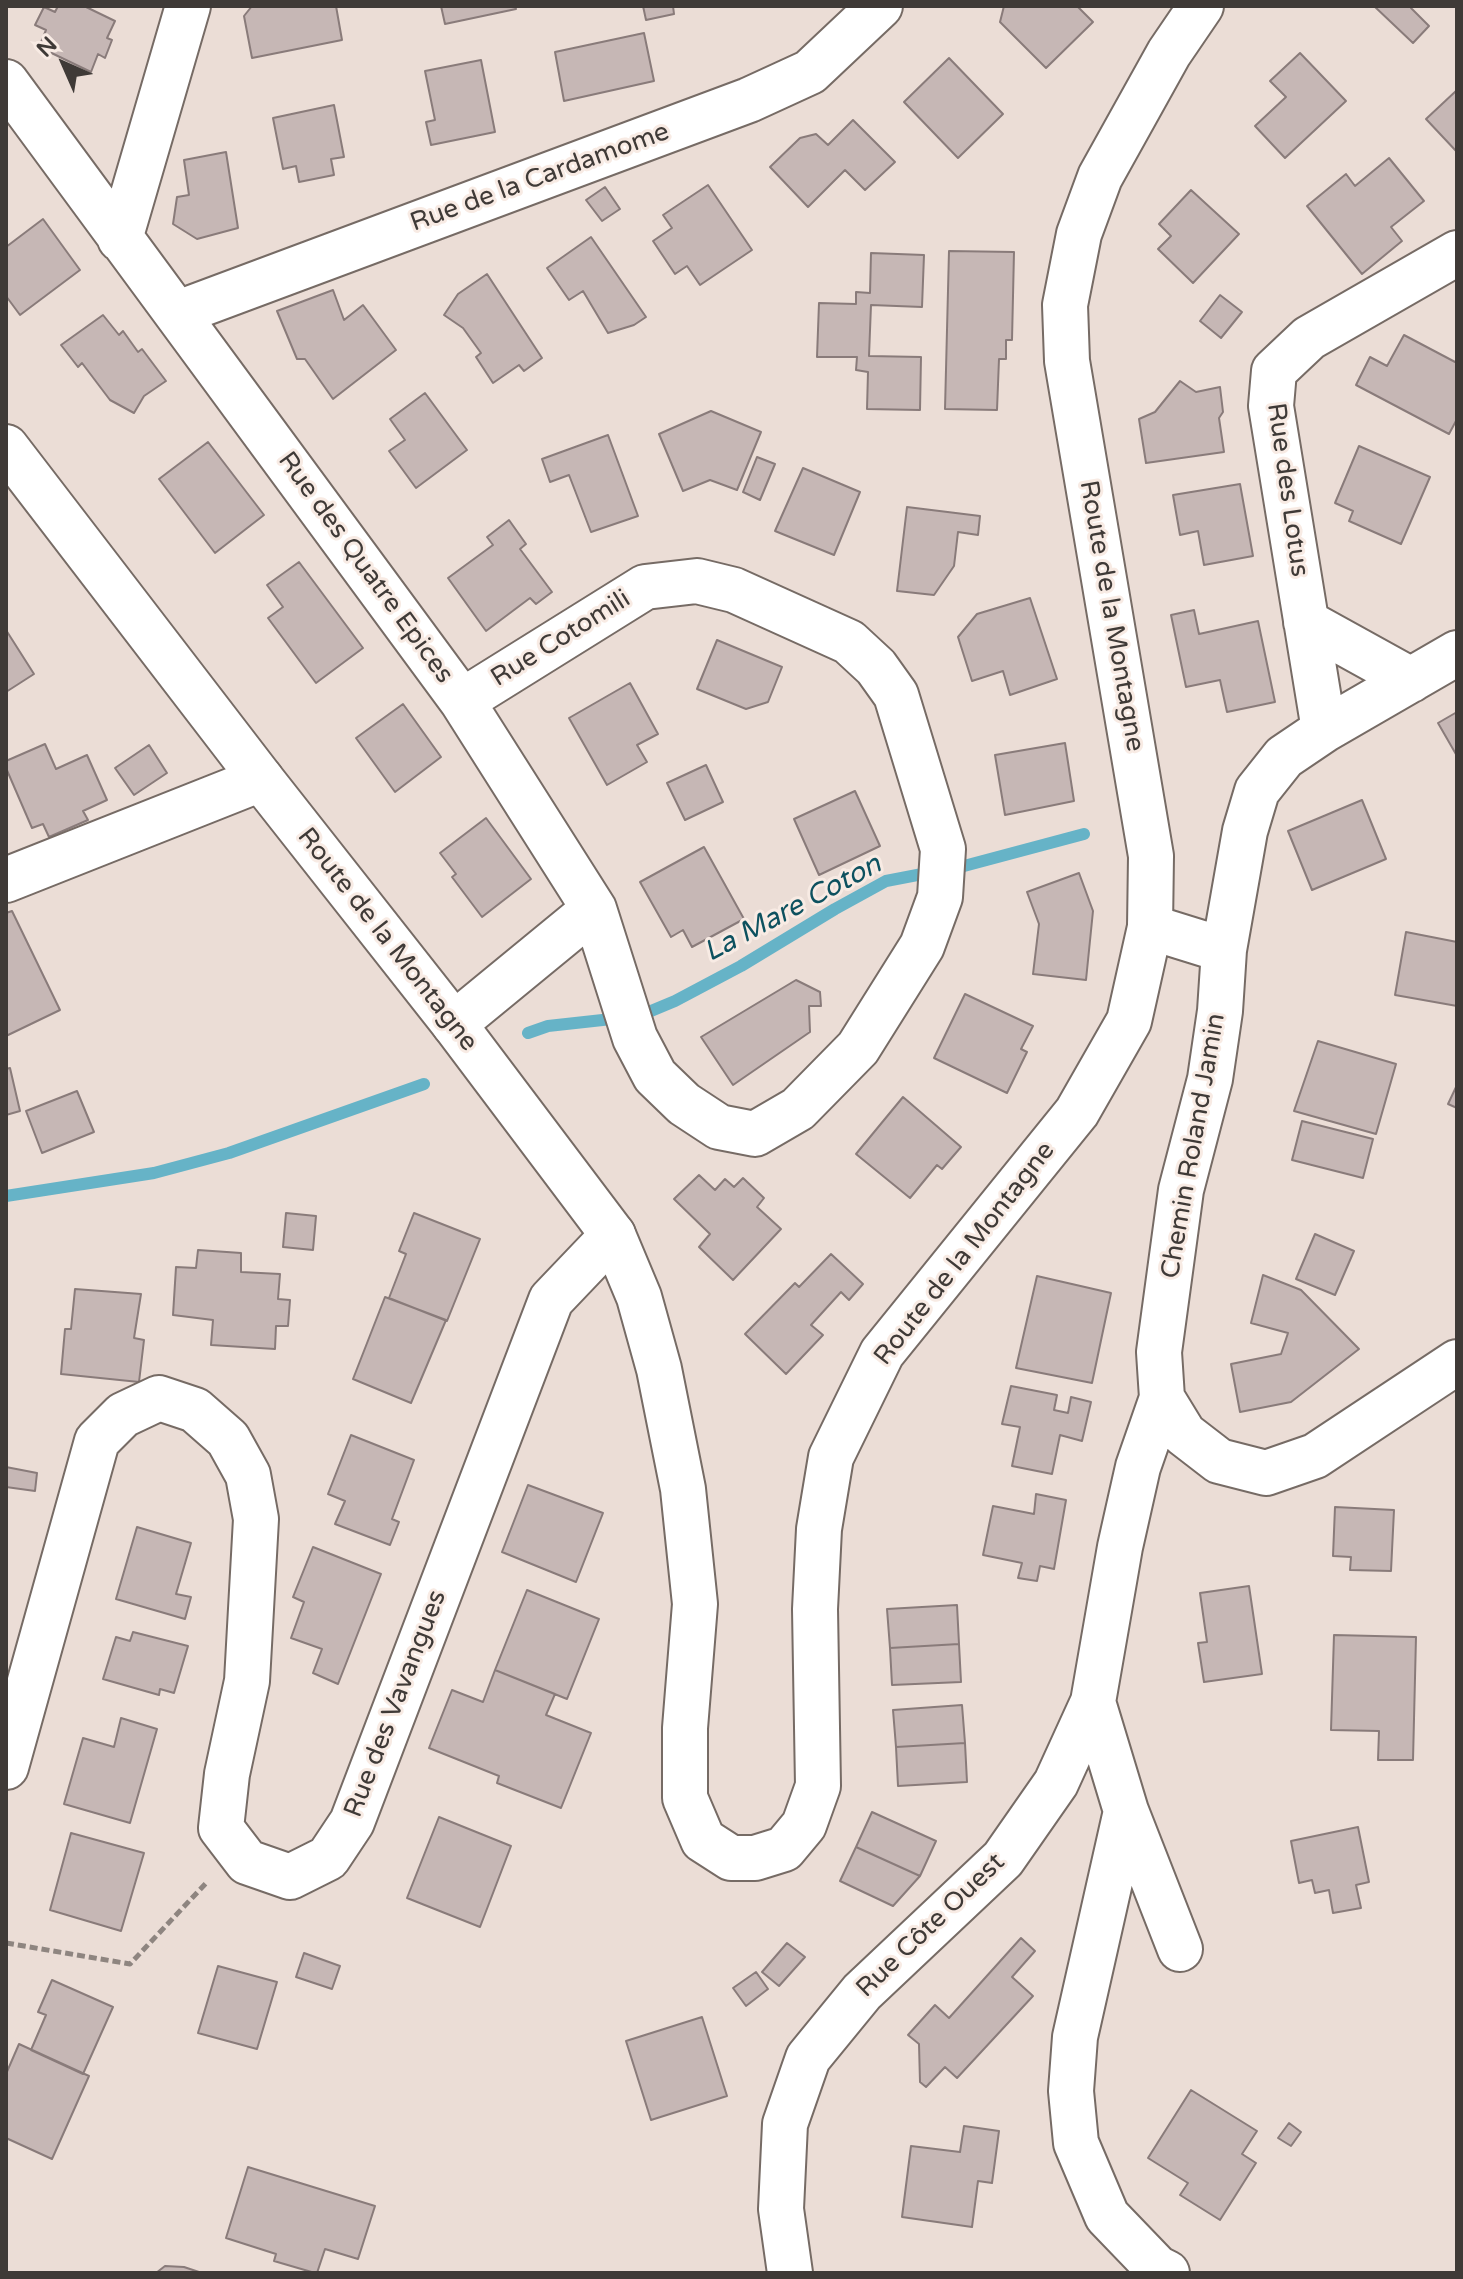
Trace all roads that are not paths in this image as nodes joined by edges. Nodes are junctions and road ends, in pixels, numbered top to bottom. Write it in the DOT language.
graph roads {
  1 [pos="188,6"];
  2 [pos="880,6"];
  3 [pos="1201,6"];
  4 [pos="6,82"];
  5 [pos="120,239"];
  6 [pos="1457,253"];
  7 [pos="178,313"];
  8 [pos="6,447"];
  9 [pos="1306,622"];
  10 [pos="1457,653"];
  11 [pos="1411,680"];
  12 [pos="462,701"];
  13 [pos="1324,730"];
  14 [pos="261,779"];
  15 [pos="6,880"];
  16 [pos="594,909"];
  17 [pos="1150,927"];
  18 [pos="1224,950"];
  19 [pos="454,1024"];
  20 [pos="613,1235"];
  21 [pos="1457,1362"];
  22 [pos="1162,1398"];
  23 [pos="1093,1702"];
  24 [pos="6,1767"];
  25 [pos="1126,1811"];
  26 [pos="1180,1949"];
  27 [pos="790,2273"];
  28 [pos="1167,2273"];
  1 -- 5 [label="street"];
  2 -- 7 [label="street, Rue de la Cardamome"];
  3 -- 17 [label="street, Route de la Montagne"];
  4 -- 5 [label="street, Rue des Quatre Epices"];
  5 -- 7 [label="street, Rue des Quatre Epices"];
  6 -- 9 [label="street, Rue des Lotus"];
  7 -- 12 [label="street, Rue des Quatre Epices"];
  8 -- 14 [label="street, Route de la Montagne"];
  9 -- 11 [label="street"];
  9 -- 13 [label="street, Rue des Lotus"];
  10 -- 11 [label="street, Chemin Roland Jamin"];
  11 -- 13 [label="street, Chemin Roland Jamin"];
  12 -- 16 [label="street, Rue des Quatre Epices"];
  12 -- 16 [label="street, Rue Cotomili"];
  13 -- 18 [label="street, Chemin Roland Jamin"];
  14 -- 15 [label="street"];
  14 -- 19 [label="street, Route de la Montagne"];
  16 -- 19 [label="street"];
  17 -- 18 [label="street"];
  17 -- 20 [label="street, Route de la Montagne"];
  18 -- 22 [label="street, Chemin Roland Jamin"];
  19 -- 20 [label="street, Route de la Montagne"];
  20 -- 24 [label="street, Rue des Vavangues"];
  21 -- 22 [label="street, Chemin Roland Jamin"];
  22 -- 23 [label="street, Rue Côte Ouest"];
  23 -- 25 [label="street"];
  23 -- 27 [label="street, Rue Côte Ouest"];
  25 -- 26 [label="street"];
  25 -- 28 [label="street"];
}
